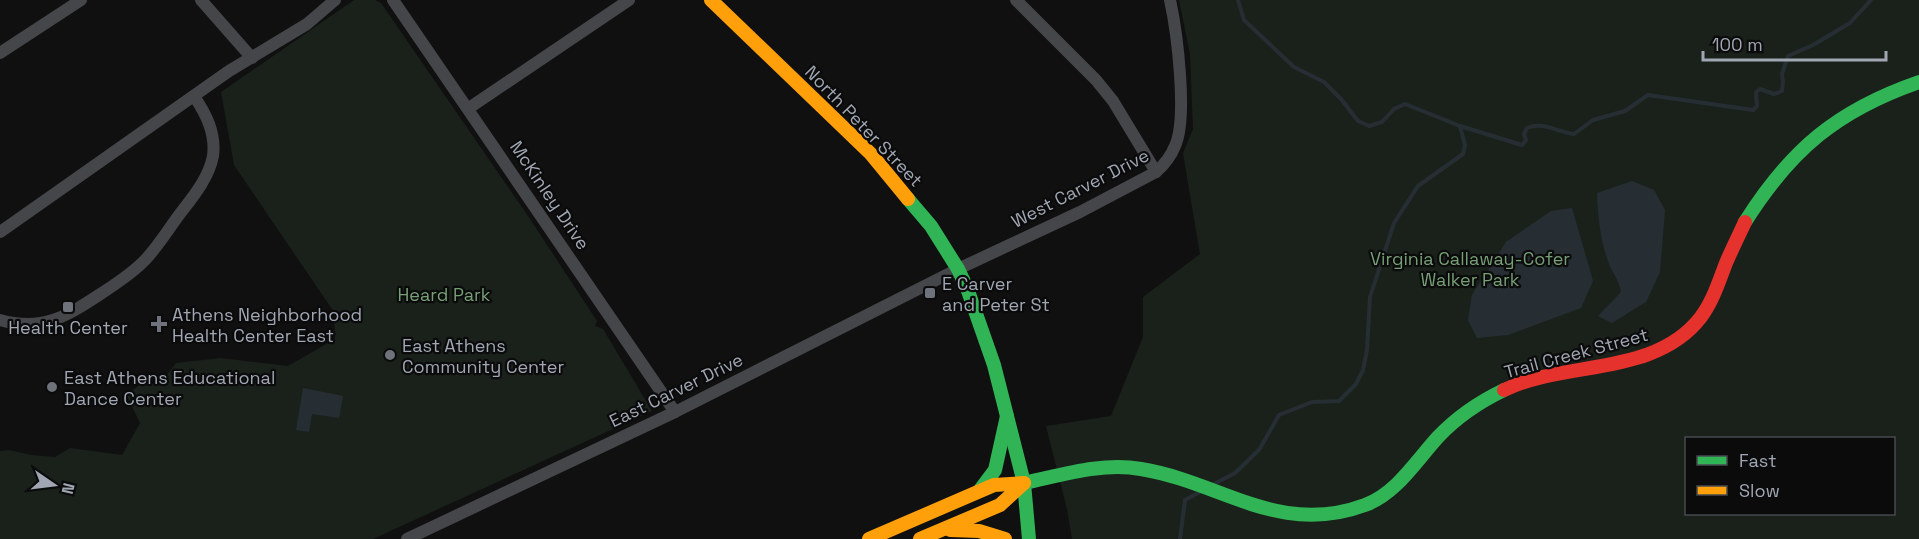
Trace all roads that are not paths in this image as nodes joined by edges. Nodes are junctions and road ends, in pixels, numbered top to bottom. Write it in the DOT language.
graph roads {
  1 [pos="81,0"];
  2 [pos="201,0"];
  3 [pos="334,0"];
  4 [pos="393,0"];
  5 [pos="629,0"];
  6 [pos="711,0"];
  7 [pos="1016,0"];
  8 [pos="1170,0"];
  9 [pos="0,53"];
  10 [pos="252,58"];
  11 [pos="1919,82"];
  12 [pos="194,96"];
  13 [pos="469,108"];
  14 [pos="1156,172"];
  15 [pos="0,232"];
  16 [pos="958,269"];
  17 [pos="0,320"];
  18 [pos="675,412"];
  19 [pos="1007,416"];
  20 [pos="1024,483"];
  21 [pos="980,490"];
  22 [pos="940,531"];
  23 [pos="407,539"];
  24 [pos="868,539"];
  25 [pos="920,539"];
  26 [pos="1005,539"];
  27 [pos="1029,539"];
  1 -- 9 [label="street"];
  2 -- 10 [label="street"];
  3 -- 10 [label="street"];
  4 -- 13 [label="street, McKinley Drive"];
  5 -- 13 [label="street"];
  6 -- 16 [label="main road, North Peter Street"];
  7 -- 14 [label="street"];
  8 -- 14 [label="street, West Carver Drive"];
  10 -- 12 [label="street"];
  11 -- 20 [label="main road, Trail Creek Street"];
  12 -- 15 [label="street"];
  12 -- 17 [label="street"];
  13 -- 18 [label="street, McKinley Drive"];
  14 -- 16 [label="street, West Carver Drive"];
  16 -- 18 [label="street, East Carver Drive"];
  16 -- 19 [label="main road, North Peter Street"];
  18 -- 23 [label="street, East Carver Drive"];
  19 -- 20 [label="main road, North Peter Street"];
  19 -- 21 [label="main road"];
  20 -- 21 [label="main road, Trail Creek Street"];
  20 -- 22 [label="main road"];
  20 -- 27 [label="main road, North Peter Street"];
  21 -- 24 [label="main road, Trail Creek Street"];
  22 -- 25 [label="main road"];
  22 -- 26 [label="main road"];
}
